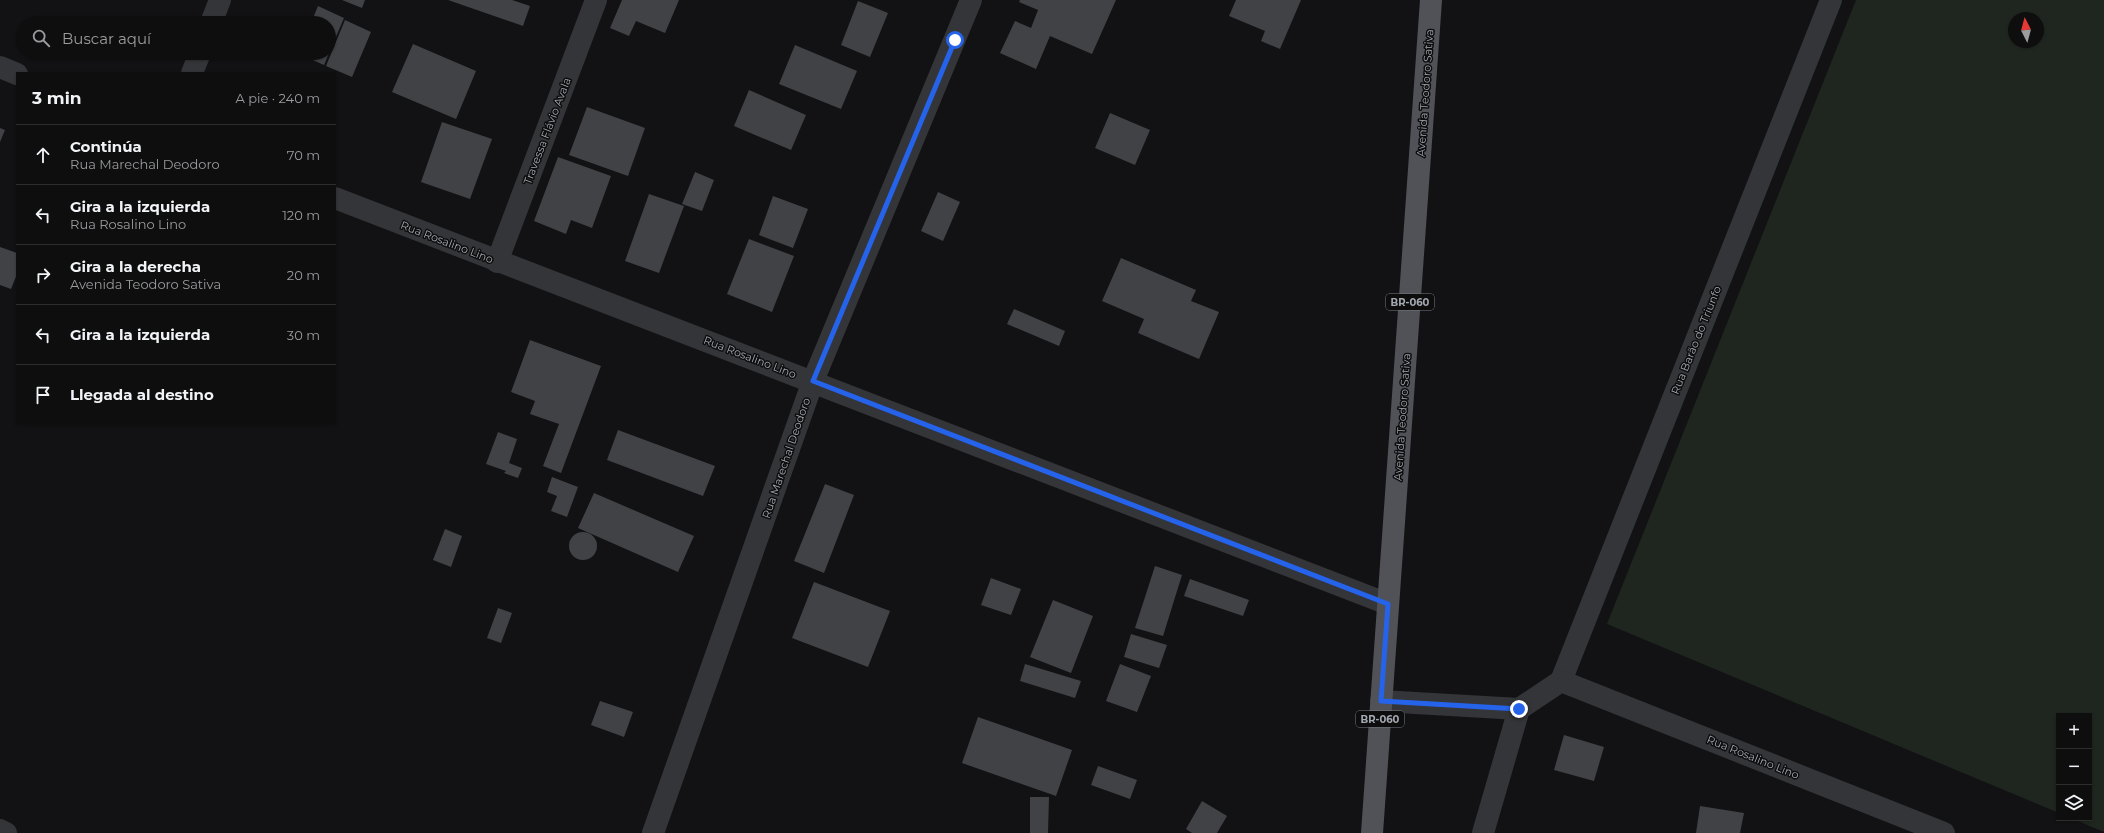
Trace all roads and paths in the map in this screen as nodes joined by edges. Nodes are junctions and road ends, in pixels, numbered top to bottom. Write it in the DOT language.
graph roads {
  1 [pos="220,0"];
  2 [pos="596,0"];
  3 [pos="971,0"];
  4 [pos="1431,0"];
  5 [pos="1831,0"];
  6 [pos="214,16"];
  7 [pos="197,60"];
  8 [pos="0,67"];
  9 [pos="192,72"];
  10 [pos="16,74"];
  11 [pos="336,198"];
  12 [pos="497,262"];
  13 [pos="813,381"];
  14 [pos="1388,604"];
  15 [pos="1561,681"];
  16 [pos="1381,701"];
  17 [pos="1519,709"];
  18 [pos="0,830"];
  19 [pos="6,833"];
  20 [pos="653,833"];
  21 [pos="1372,833"];
  22 [pos="1483,833"];
  23 [pos="1944,833"];
  1 -- 6 [label="street"];
  2 -- 12 [label="street, Travessa Flávio Avala"];
  3 -- 13 [label="street, Rua Marechal Deodoro"];
  4 -- 14 [label="main road, Avenida Teodoro Sativa / BR-060"];
  5 -- 15 [label="street, Rua Barão do Triunfo"];
  7 -- 9 [label="street"];
  8 -- 10 [label="street"];
  11 -- 12 [label="street, Rua Rosalino Lino"];
  12 -- 13 [label="street, Rua Rosalino Lino"];
  13 -- 14 [label="street, Rua Rosalino Lino"];
  13 -- 20 [label="street, Rua Marechal Deodoro"];
  14 -- 16 [label="main road, Avenida Teodoro Sativa / BR-060"];
  15 -- 17 [label="street"];
  15 -- 23 [label="street, Rua Rosalino Lino"];
  16 -- 17 [label="street"];
  16 -- 21 [label="main road, Avenida Teodoro Sativa / BR-060"];
  17 -- 22 [label="street"];
  18 -- 19 [label="street"];
}
